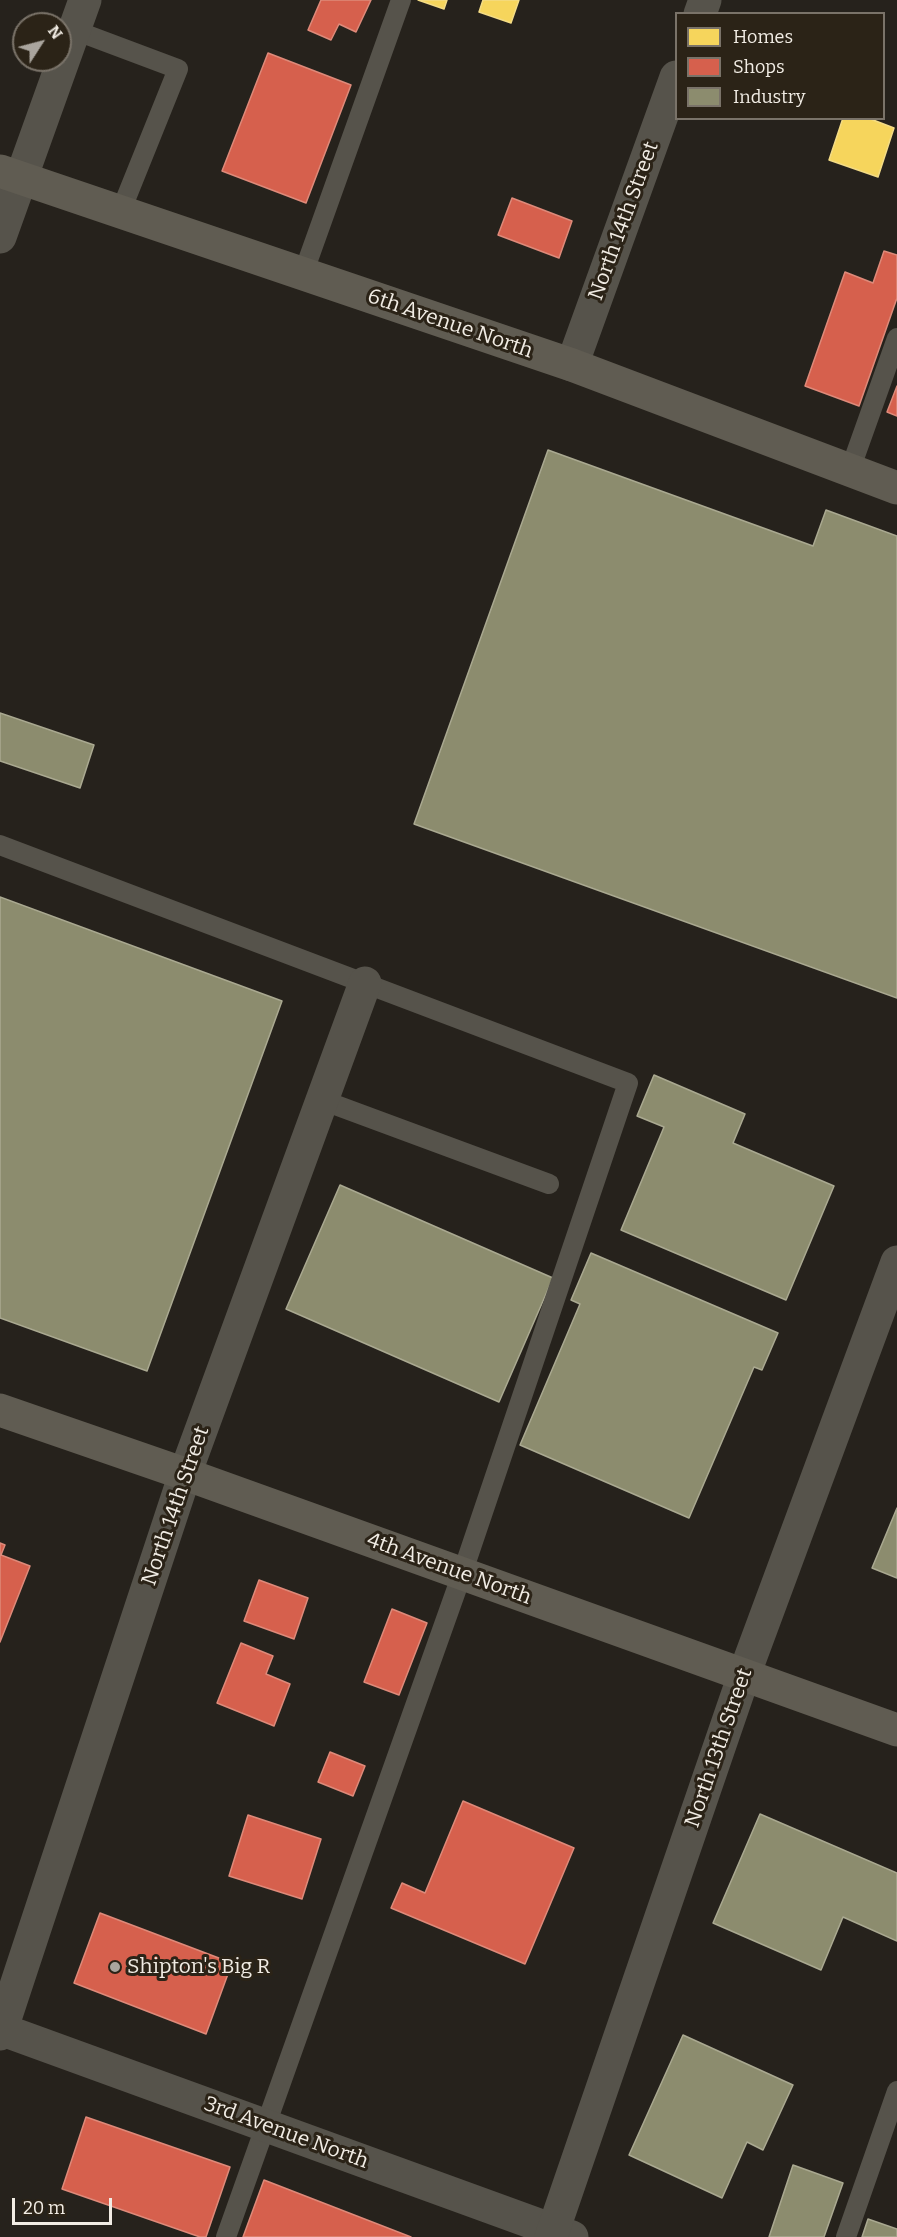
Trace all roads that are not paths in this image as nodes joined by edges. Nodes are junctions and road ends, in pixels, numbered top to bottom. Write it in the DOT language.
graph roads {
  1 [pos="84,0"];
  2 [pos="401,0"];
  3 [pos="74,30"];
  4 [pos="675,80"];
  5 [pos="10,174"];
  6 [pos="120,213"];
  7 [pos="0,237"];
  8 [pos="303,274"];
  9 [pos="897,338"];
  10 [pos="572,365"];
  11 [pos="850,470"];
  12 [pos="897,488"];
  13 [pos="0,845"];
  14 [pos="365,983"];
  15 [pos="322,1101"];
  16 [pos="549,1184"];
  17 [pos="897,1262"];
  18 [pos="0,1410"];
  19 [pos="185,1474"];
  20 [pos="462,1574"];
  21 [pos="744,1675"];
  22 [pos="897,1730"];
  23 [pos="0,2031"];
  24 [pos="897,2091"];
  25 [pos="265,2125"];
  26 [pos="559,2235"];
  27 [pos="226,2237"];
  28 [pos="846,2237"];
  1 -- 3 [label="street"];
  2 -- 8 [label="lane"];
  3 -- 5 [label="street"];
  3 -- 6 [label="lane"];
  4 -- 10 [label="street, North 14th Street"];
  5 -- 6 [label="main road, 6th Avenue North"];
  5 -- 7 [label="street"];
  6 -- 8 [label="main road, 6th Avenue North"];
  8 -- 10 [label="main road, 6th Avenue North"];
  9 -- 11 [label="lane"];
  10 -- 11 [label="main road, 6th Avenue North"];
  11 -- 12 [label="main road, 6th Avenue North"];
  13 -- 14 [label="lane"];
  14 -- 15 [label="street, North 14th Street"];
  14 -- 20 [label="lane"];
  15 -- 16 [label="lane"];
  15 -- 19 [label="street, North 14th Street"];
  17 -- 21 [label="street, North 13th Street"];
  18 -- 19 [label="main road, 4th Avenue North"];
  19 -- 20 [label="main road, 4th Avenue North"];
  19 -- 23 [label="street, North 14th Street"];
  20 -- 21 [label="main road, 4th Avenue North"];
  20 -- 25 [label="lane"];
  21 -- 22 [label="main road, 4th Avenue North"];
  21 -- 26 [label="street, North 13th Street"];
  23 -- 25 [label="street, 3rd Avenue North"];
  24 -- 28 [label="lane"];
  25 -- 26 [label="street, 3rd Avenue North"];
  25 -- 27 [label="lane"];
}
